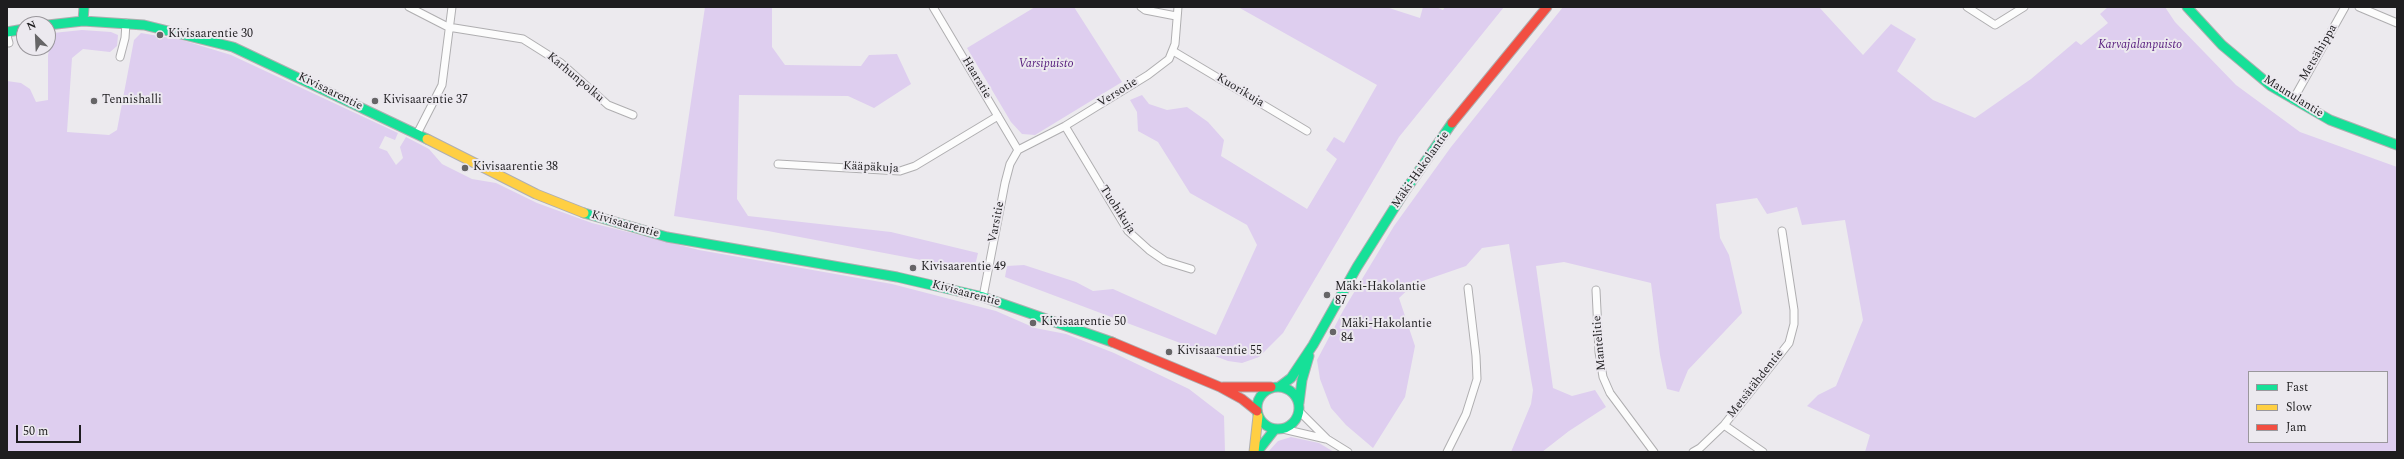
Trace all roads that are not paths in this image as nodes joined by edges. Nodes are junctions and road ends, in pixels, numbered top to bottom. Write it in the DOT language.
graph roads {
  1 [pos="84,7"];
  2 [pos="409,7"];
  3 [pos="452,7"];
  4 [pos="933,7"];
  5 [pos="1141,7"];
  6 [pos="1178,7"];
  7 [pos="1547,7"];
  8 [pos="1968,7"];
  9 [pos="2024,7"];
  10 [pos="2187,7"];
  11 [pos="2345,7"];
  12 [pos="2359,7"];
  13 [pos="1176,16"];
  14 [pos="83,21"];
  15 [pos="126,23"];
  16 [pos="2397,23"];
  17 [pos="56,24"];
  18 [pos="448,27"];
  19 [pos="1173,51"];
  20 [pos="120,58"];
  21 [pos="2293,100"];
  22 [pos="633,115"];
  23 [pos="998,116"];
  24 [pos="1065,126"];
  25 [pos="1306,131"];
  26 [pos="417,134"];
  27 [pos="2397,145"];
  28 [pos="1018,150"];
  29 [pos="778,164"];
  30 [pos="1782,231"];
  31 [pos="1191,269"];
  32 [pos="1468,288"];
  33 [pos="1596,290"];
  34 [pos="983,297"];
  35 [pos="1313,345"];
  36 [pos="1220,387"];
  37 [pos="1276,387"];
  38 [pos="1299,408"];
  39 [pos="1257,414"];
  40 [pos="1724,425"];
  41 [pos="1279,429"];
  42 [pos="1327,440"];
  43 [pos="1254,452"];
  44 [pos="1257,452"];
  45 [pos="1348,452"];
  46 [pos="1447,452"];
  47 [pos="1654,452"];
  48 [pos="1693,452"];
  49 [pos="1762,452"];
  1 -- 14 [label="street"];
  2 -- 18 [label="street, Karhunpolku"];
  3 -- 18 [label="street"];
  4 -- 23 [label="street, Haaratie"];
  5 -- 13 [label="street"];
  6 -- 13 [label="street"];
  7 -- 35 [label="street, Mäki-Hakolantie"];
  8 -- 9 [label="street"];
  10 -- 21 [label="street, Maunulantie"];
  11 -- 21 [label="street, Metsähippa"];
  12 -- 16 [label="street"];
  13 -- 19 [label="street"];
  14 -- 15 [label="street, Kivisaarentie"];
  14 -- 17 [label="street, Kivisaarentie"];
  15 -- 20 [label="street"];
  15 -- 26 [label="street, Kivisaarentie"];
  18 -- 22 [label="street, Karhunpolku"];
  18 -- 26 [label="street"];
  19 -- 24 [label="street, Versotie"];
  19 -- 25 [label="street, Kuorikuja"];
  21 -- 27 [label="street, Maunulantie"];
  23 -- 28 [label="street, Haaratie"];
  23 -- 29 [label="street, Kääpäkuja"];
  24 -- 28 [label="street, Versotie"];
  24 -- 31 [label="street, Tuohikuja"];
  26 -- 34 [label="street, Kivisaarentie"];
  28 -- 34 [label="street, Varsitie"];
  30 -- 40 [label="street, Metsätähdentie"];
  32 -- 46 [label="street"];
  33 -- 47 [label="street, Mantelitie"];
  34 -- 36 [label="street, Kivisaarentie"];
  35 -- 37 [label="street, Mäki-Hakolantie"];
  35 -- 38 [label="street, Mäki-Hakolantie"];
  36 -- 37 [label="street, Kivisaarentie"];
  36 -- 39 [label="street, Kivisaarentie"];
  37 -- 38 [label="street"];
  37 -- 39 [label="street"];
  38 -- 41 [label="street"];
  38 -- 42 [label="street"];
  39 -- 41 [label="street"];
  39 -- 43 [label="street"];
  40 -- 48 [label="street, Metsätähdentie"];
  40 -- 49 [label="street"];
  41 -- 42 [label="street"];
  41 -- 44 [label="street"];
  42 -- 45 [label="street"];
}
